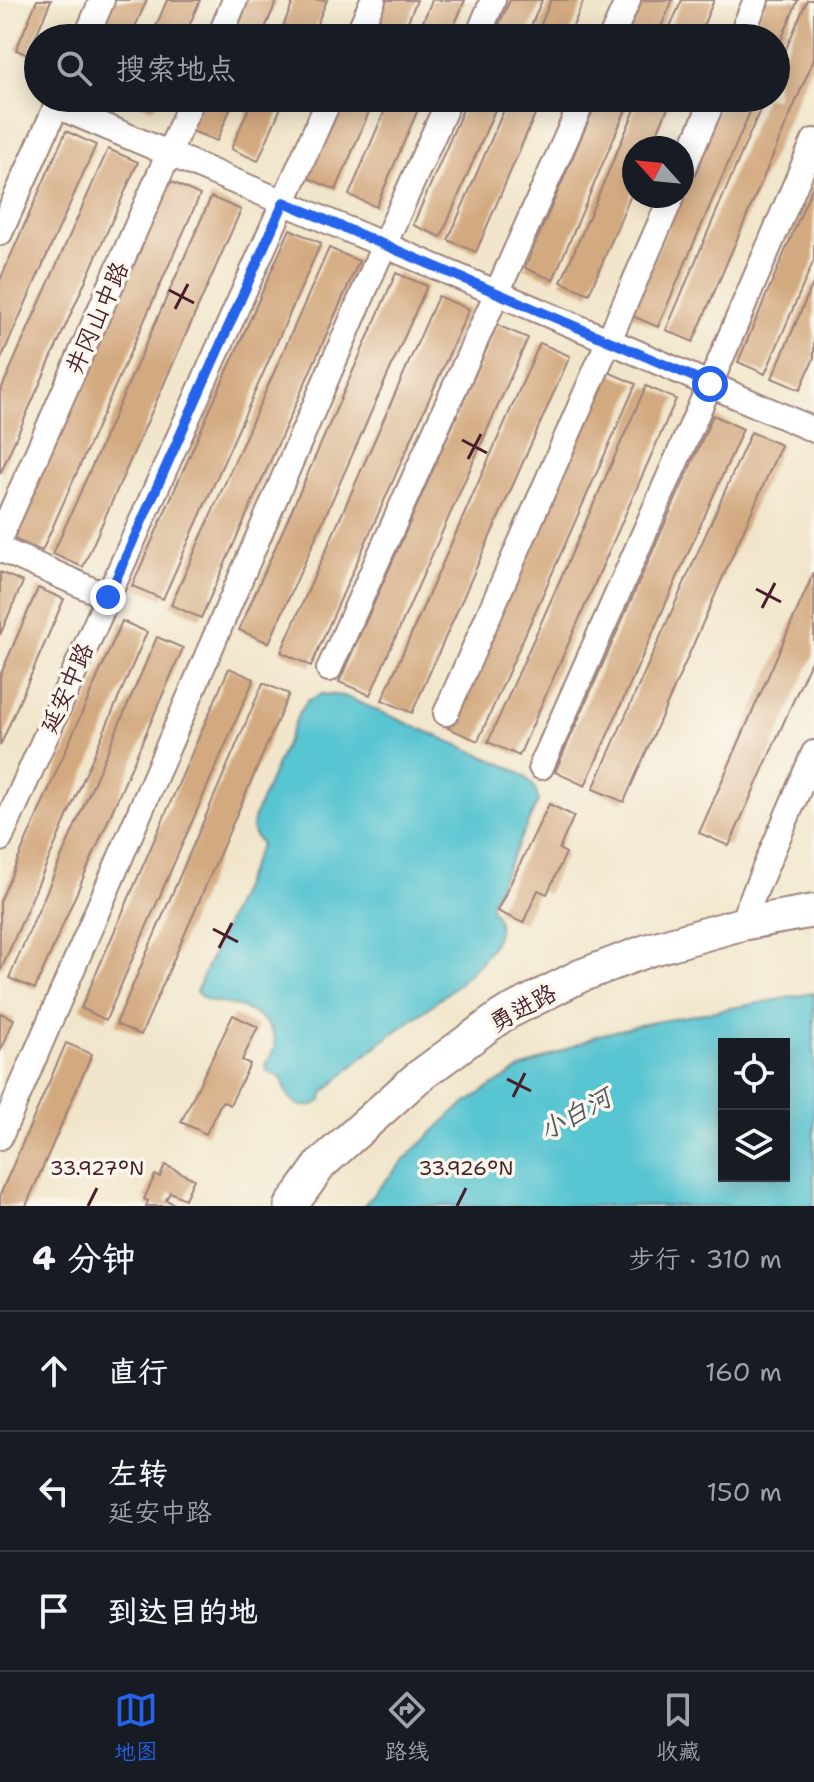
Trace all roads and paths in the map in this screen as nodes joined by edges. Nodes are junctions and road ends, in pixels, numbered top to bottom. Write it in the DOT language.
graph roads {
  1 [pos="102,0"];
  2 [pos="235,0"];
  3 [pos="373,0"];
  4 [pos="493,0"];
  5 [pos="628,0"];
  6 [pos="756,0"];
  7 [pos="92,24"];
  8 [pos="225,24"];
  9 [pos="362,24"];
  10 [pos="483,24"];
  11 [pos="617,24"];
  12 [pos="746,24"];
  13 [pos="54,112"];
  14 [pos="80,112"];
  15 [pos="187,112"];
  16 [pos="324,112"];
  17 [pos="444,112"];
  18 [pos="578,112"];
  19 [pos="708,112"];
  20 [pos="814,141"];
  21 [pos="694,144"];
  22 [pos="169,154"];
  23 [pos="6,202"];
  24 [pos="284,202"];
  25 [pos="667,208"];
  26 [pos="0,233"];
  27 [pos="384,245"];
  28 [pos="497,293"];
  29 [pos="610,341"];
  30 [pos="710,384"];
  31 [pos="814,430"];
  32 [pos="0,538"];
  33 [pos="0,549"];
  34 [pos="108,597"];
  35 [pos="329,669"];
  36 [pos="446,713"];
  37 [pos="814,753"];
  38 [pos="541,767"];
  39 [pos="0,839"];
  40 [pos="814,911"];
  41 [pos="741,924"];
  42 [pos="0,1137"];
  43 [pos="291,1206"];
  1 -- 7 [label="street"];
  2 -- 8 [label="street"];
  3 -- 9 [label="street"];
  4 -- 10 [label="street"];
  5 -- 11 [label="street"];
  6 -- 12 [label="street"];
  13 -- 23 [label="street"];
  14 -- 22 [label="street"];
  15 -- 22 [label="street, 井冈山中路"];
  16 -- 24 [label="street, 延安中路"];
  17 -- 27 [label="street"];
  18 -- 28 [label="street"];
  19 -- 21 [label="street"];
  20 -- 30 [label="street"];
  22 -- 24 [label="street"];
  22 -- 32 [label="street, 井冈山中路"];
  23 -- 26 [label="street"];
  24 -- 27 [label="street"];
  24 -- 34 [label="street, 延安中路"];
  25 -- 29 [label="street"];
  27 -- 28 [label="street"];
  27 -- 42 [label="street"];
  28 -- 29 [label="street"];
  28 -- 35 [label="street"];
  29 -- 30 [label="street"];
  29 -- 36 [label="street"];
  30 -- 31 [label="street"];
  30 -- 38 [label="street"];
  33 -- 34 [label="street"];
  34 -- 39 [label="street, 延安中路"];
  37 -- 41 [label="street"];
  40 -- 41 [label="street, 勇进路"];
  41 -- 43 [label="street, 勇进路"];
}
